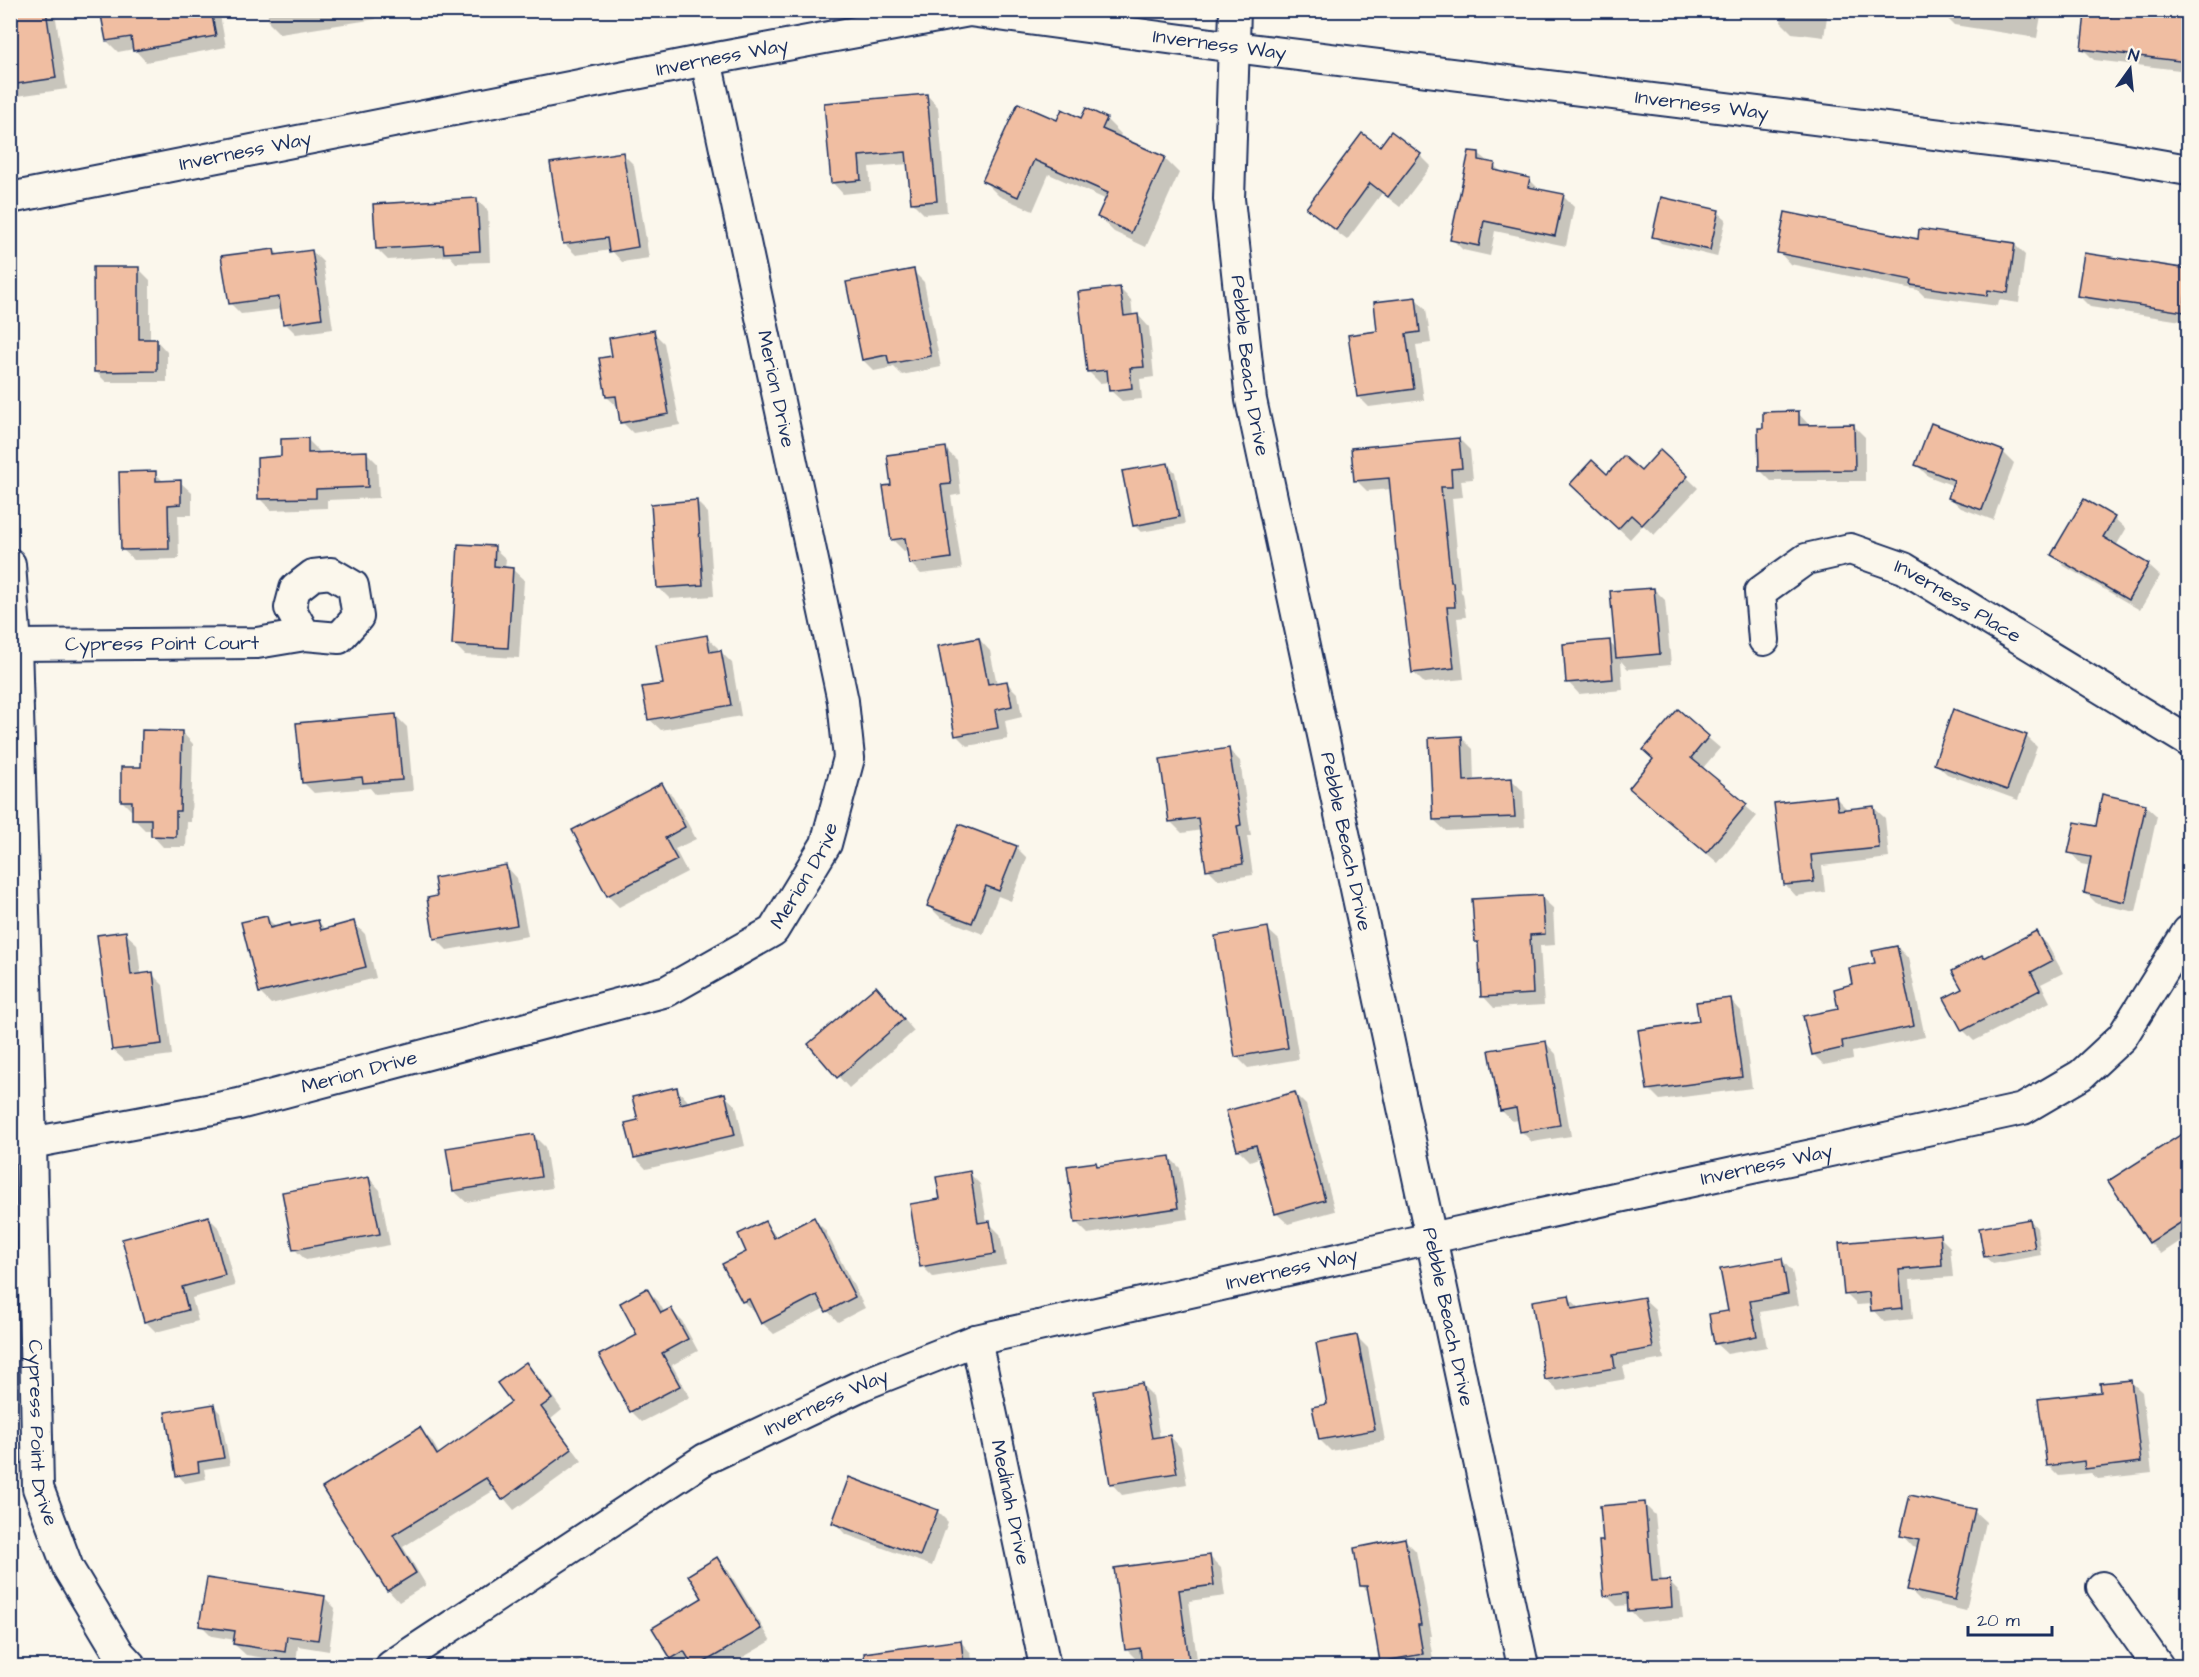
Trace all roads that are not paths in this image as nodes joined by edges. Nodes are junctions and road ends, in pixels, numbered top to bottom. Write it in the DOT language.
graph roads {
  1 [pos="1235,10"];
  2 [pos="1233,47"];
  3 [pos="706,60"];
  4 [pos="2188,170"];
  5 [pos="10,198"];
  6 [pos="10,564"];
  7 [pos="305,635"];
  8 [pos="1764,640"];
  9 [pos="16,645"];
  10 [pos="2188,741"];
  11 [pos="2188,931"];
  12 [pos="31,1143"];
  13 [pos="1431,1238"];
  14 [pos="976,1340"];
  15 [pos="2102,1587"];
  16 [pos="131,1666"];
  17 [pos="392,1666"];
  18 [pos="1045,1666"];
  19 [pos="1522,1666"];
  20 [pos="2158,1666"];
  1 -- 2 [label="street, Pebble Beach Drive"];
  2 -- 3 [label="street, Inverness Way"];
  2 -- 4 [label="street, Inverness Way"];
  2 -- 13 [label="street, Pebble Beach Drive"];
  3 -- 5 [label="street, Inverness Way"];
  3 -- 12 [label="street, Merion Drive"];
  6 -- 9 [label="street, Cypress Point Drive"];
  7 -- 9 [label="street, Cypress Point Court"];
  8 -- 10 [label="street, Inverness Place"];
  9 -- 12 [label="street, Cypress Point Drive"];
  11 -- 13 [label="street, Inverness Way"];
  12 -- 16 [label="street, Cypress Point Drive"];
  13 -- 14 [label="street, Inverness Way"];
  13 -- 19 [label="street, Pebble Beach Drive"];
  14 -- 17 [label="street, Inverness Way"];
  14 -- 18 [label="street, Medinah Drive"];
  15 -- 20 [label="street"];
}
